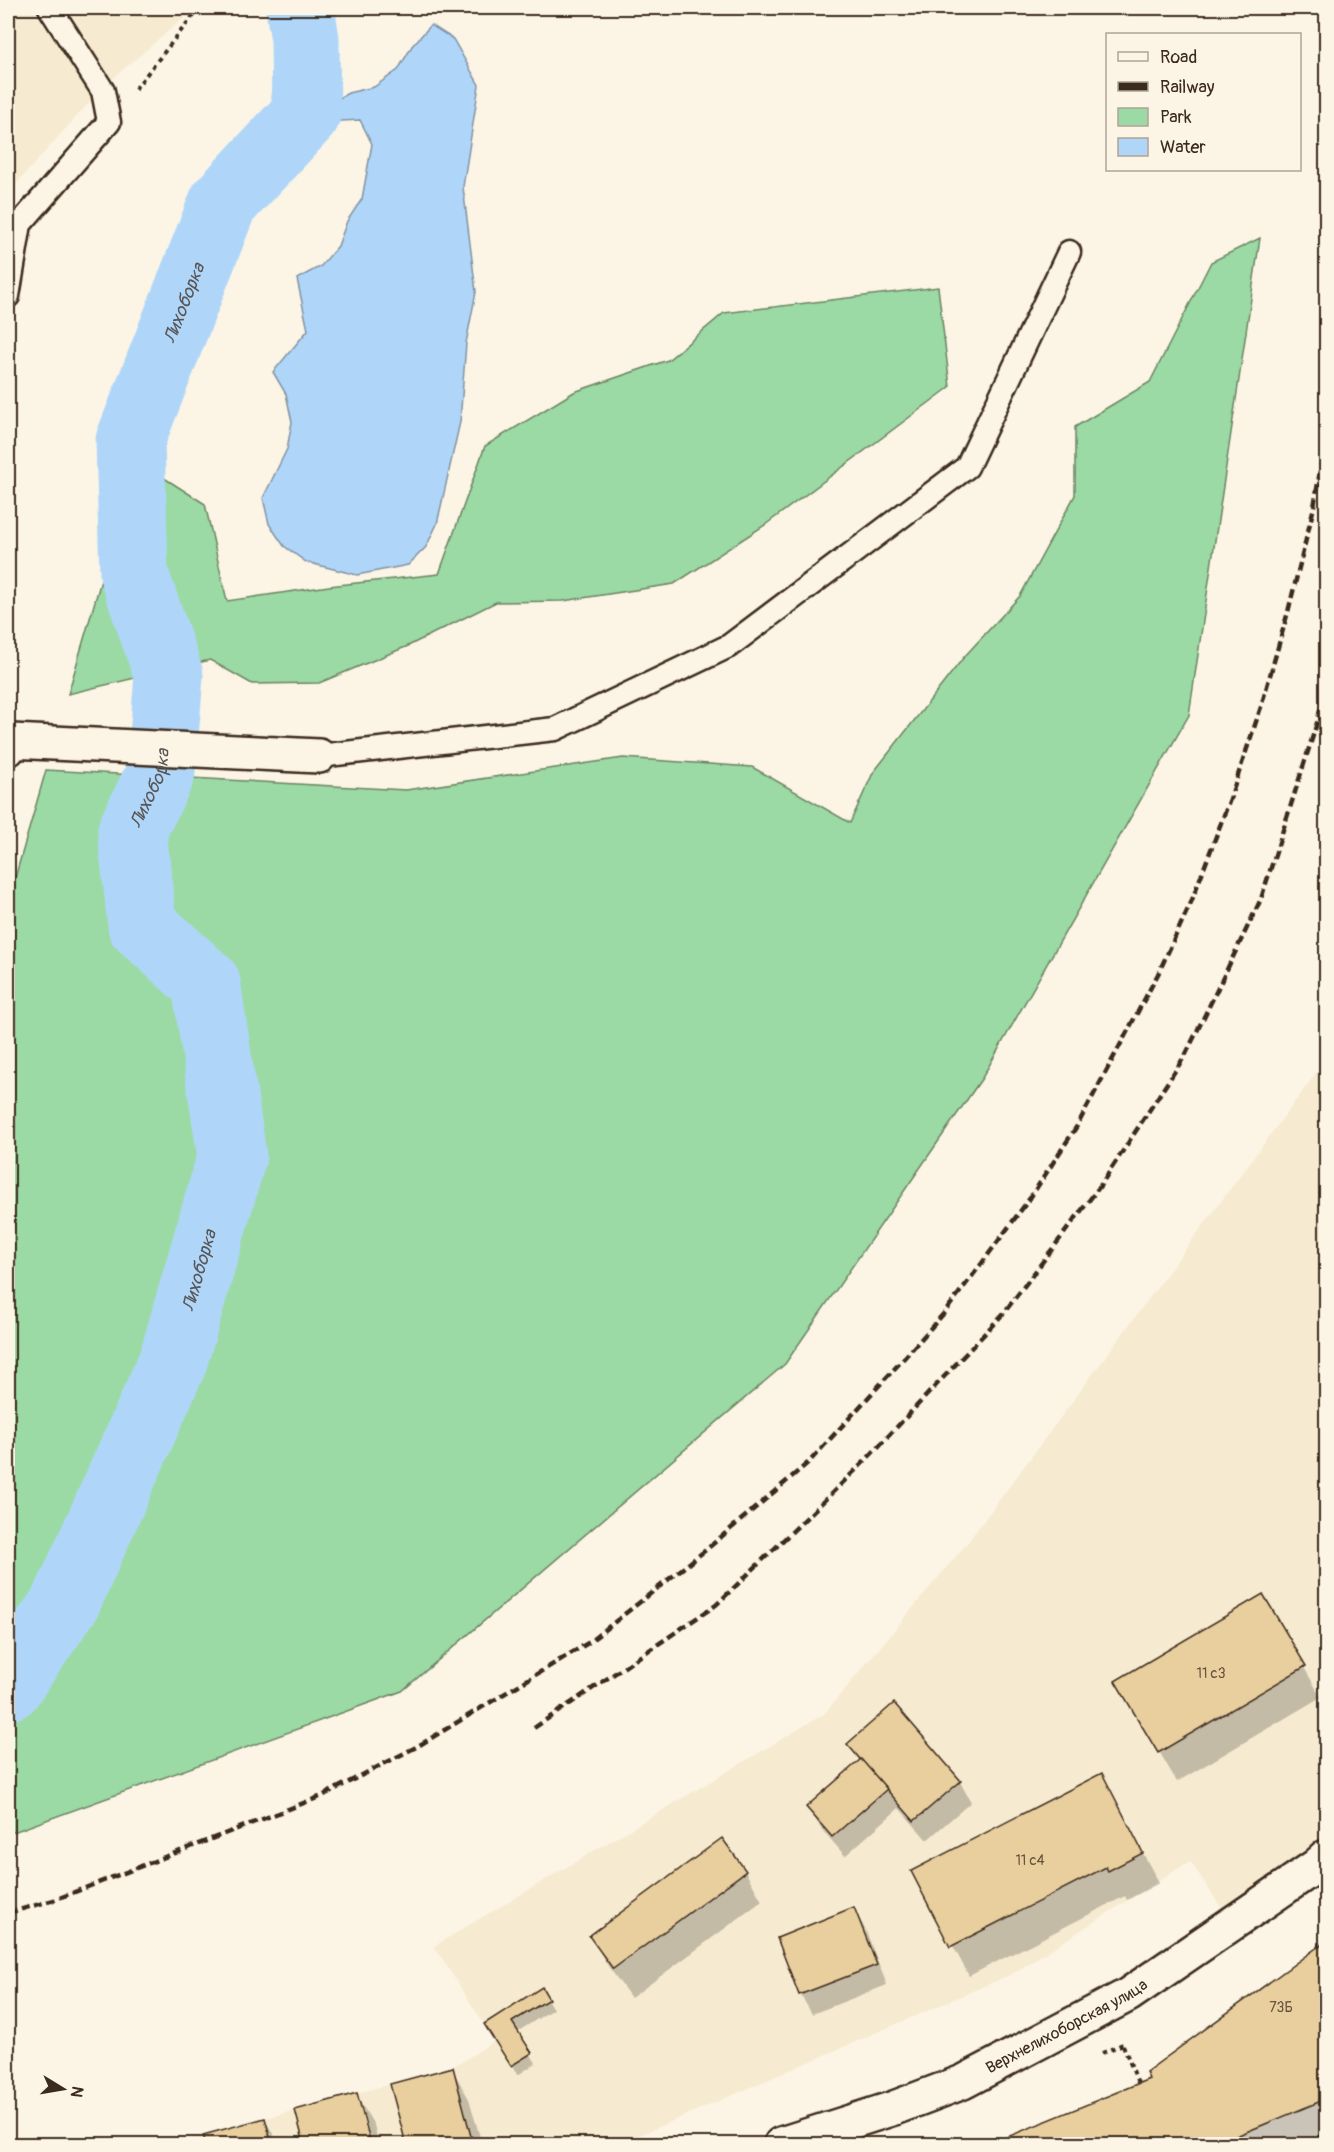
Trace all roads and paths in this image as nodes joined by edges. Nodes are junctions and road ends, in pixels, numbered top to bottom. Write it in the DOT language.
graph roads {
  1 [pos="50,8"];
  2 [pos="215,8"];
  3 [pos="243,8"];
  4 [pos="251,8"];
  5 [pos="109,122"];
  6 [pos="14,230"];
  7 [pos="1069,252"];
  8 [pos="8,296"];
  9 [pos="8,749"];
  10 [pos="319,756"];
  11 [pos="1326,1857"];
  12 [pos="1107,2006"];
  13 [pos="1138,2083"];
  14 [pos="1326,2134"];
  15 [pos="781,2145"];
  16 [pos="1301,2145"];
  1 -- 5 [label="lane"];
  2 -- 5 [label="path"];
  3 -- 4 [label="path"];
  5 -- 6 [label="lane"];
  6 -- 8 [label="lane"];
  7 -- 10 [label="lane"];
  9 -- 10 [label="street"];
  11 -- 12 [label="street, Верхнелихоборская улица"];
  12 -- 13 [label="path"];
  12 -- 15 [label="street, Верхнелихоборская улица"];
  14 -- 16 [label="path"];
}
